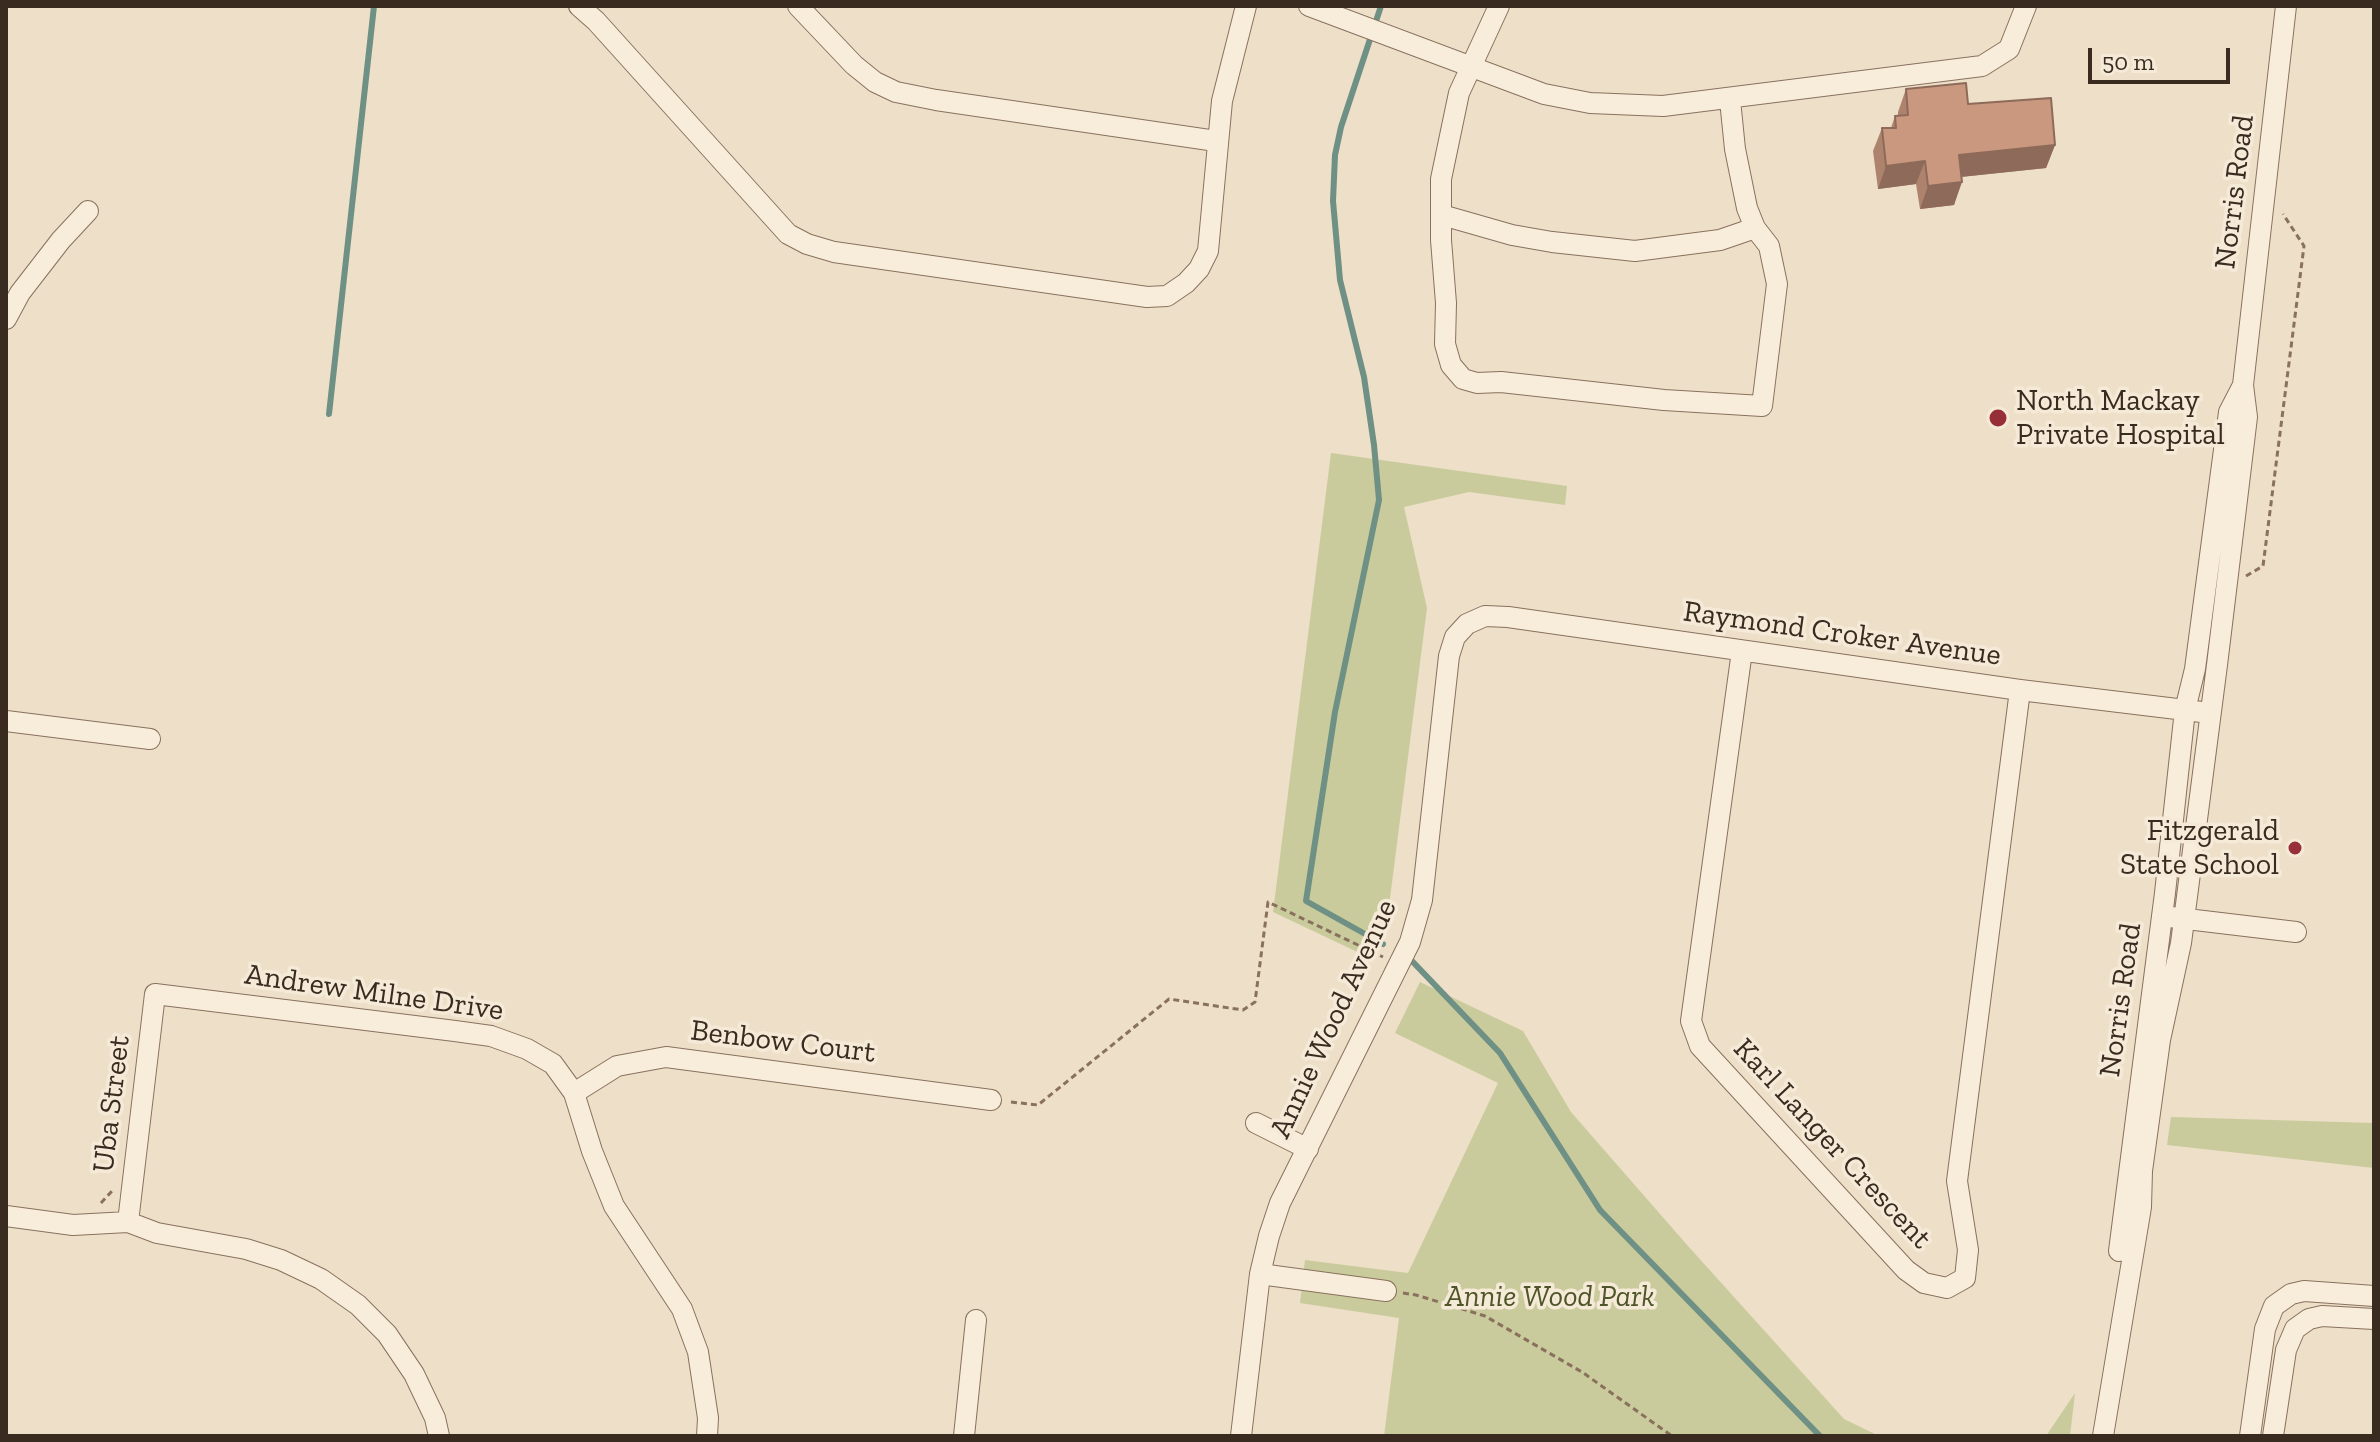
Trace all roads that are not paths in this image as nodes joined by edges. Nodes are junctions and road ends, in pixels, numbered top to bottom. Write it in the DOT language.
graph roads {
  1 [pos="579,6"];
  2 [pos="798,6"];
  3 [pos="1246,6"];
  4 [pos="1309,6"];
  5 [pos="1499,6"];
  6 [pos="2026,6"];
  7 [pos="2286,6"];
  8 [pos="1472,66"];
  9 [pos="1730,100"];
  10 [pos="1216,141"];
  11 [pos="88,211"];
  12 [pos="1442,215"];
  13 [pos="1755,228"];
  14 [pos="6,319"];
  15 [pos="2243,385"];
  16 [pos="1467,624"];
  17 [pos="1742,651"];
  18 [pos="2020,690"];
  19 [pos="2185,710"];
  20 [pos="2210,713"];
  21 [pos="6,721"];
  22 [pos="150,739"];
  23 [pos="2162,916"];
  24 [pos="2188,919"];
  25 [pos="2296,932"];
  26 [pos="155,994"];
  27 [pos="574,1093"];
  28 [pos="991,1100"];
  29 [pos="1256,1123"];
  30 [pos="1308,1149"];
  31 [pos="6,1216"];
  32 [pos="128,1222"];
  33 [pos="1260,1274"];
  34 [pos="2312,1290"];
  35 [pos="1386,1291"];
  36 [pos="2374,1296"];
  37 [pos="2315,1317"];
  38 [pos="2374,1319"];
  39 [pos="976,1320"];
  40 [pos="2261,1352"];
  41 [pos="2284,1356"];
  42 [pos="2254,1411"];
  43 [pos="2276,1414"];
  44 [pos="439,1436"];
  45 [pos="707,1436"];
  46 [pos="964,1436"];
  47 [pos="1241,1436"];
  48 [pos="2102,1436"];
  49 [pos="2250,1436"];
  50 [pos="2273,1436"];
  1 -- 10 [label="street"];
  2 -- 10 [label="street"];
  3 -- 10 [label="street"];
  4 -- 8 [label="street"];
  5 -- 8 [label="street"];
  6 -- 9 [label="street"];
  7 -- 15 [label="street, Norris Road"];
  8 -- 9 [label="street"];
  8 -- 12 [label="street"];
  9 -- 13 [label="street"];
  11 -- 14 [label="street"];
  12 -- 13 [label="street"];
  12 -- 13 [label="street"];
  15 -- 19 [label="street, Norris Road"];
  15 -- 20 [label="street, Norris Road"];
  16 -- 17 [label="street, Raymond Croker Avenue"];
  16 -- 30 [label="street, Annie Wood Avenue"];
  17 -- 18 [label="street, Raymond Croker Avenue"];
  17 -- 18 [label="street, Karl Langer Crescent"];
  18 -- 19 [label="street, Raymond Croker Avenue"];
  19 -- 20 [label="street, Raymond Croker Avenue"];
  19 -- 23 [label="street, Norris Road"];
  20 -- 24 [label="street, Norris Road"];
  21 -- 22 [label="street"];
  23 -- 24 [label="street"];
  23 -- 48 [label="street, Norris Road"];
  24 -- 25 [label="street"];
  24 -- 48 [label="street, Norris Road"];
  26 -- 27 [label="street, Andrew Milne Drive"];
  26 -- 32 [label="street, Uba Street"];
  27 -- 28 [label="street, Benbow Court"];
  27 -- 45 [label="street, Andrew Milne Drive"];
  29 -- 30 [label="street"];
  30 -- 33 [label="street, Annie Wood Avenue"];
  31 -- 32 [label="street"];
  32 -- 44 [label="street"];
  33 -- 35 [label="street"];
  33 -- 47 [label="street, Annie Wood Avenue"];
  34 -- 36 [label="street"];
  34 -- 37 [label="street"];
  34 -- 40 [label="street"];
  37 -- 38 [label="street"];
  37 -- 41 [label="street"];
  39 -- 46 [label="street"];
  40 -- 41 [label="street"];
  40 -- 42 [label="street"];
  41 -- 43 [label="street"];
  42 -- 43 [label="street"];
  42 -- 49 [label="street"];
  43 -- 50 [label="street"];
}
